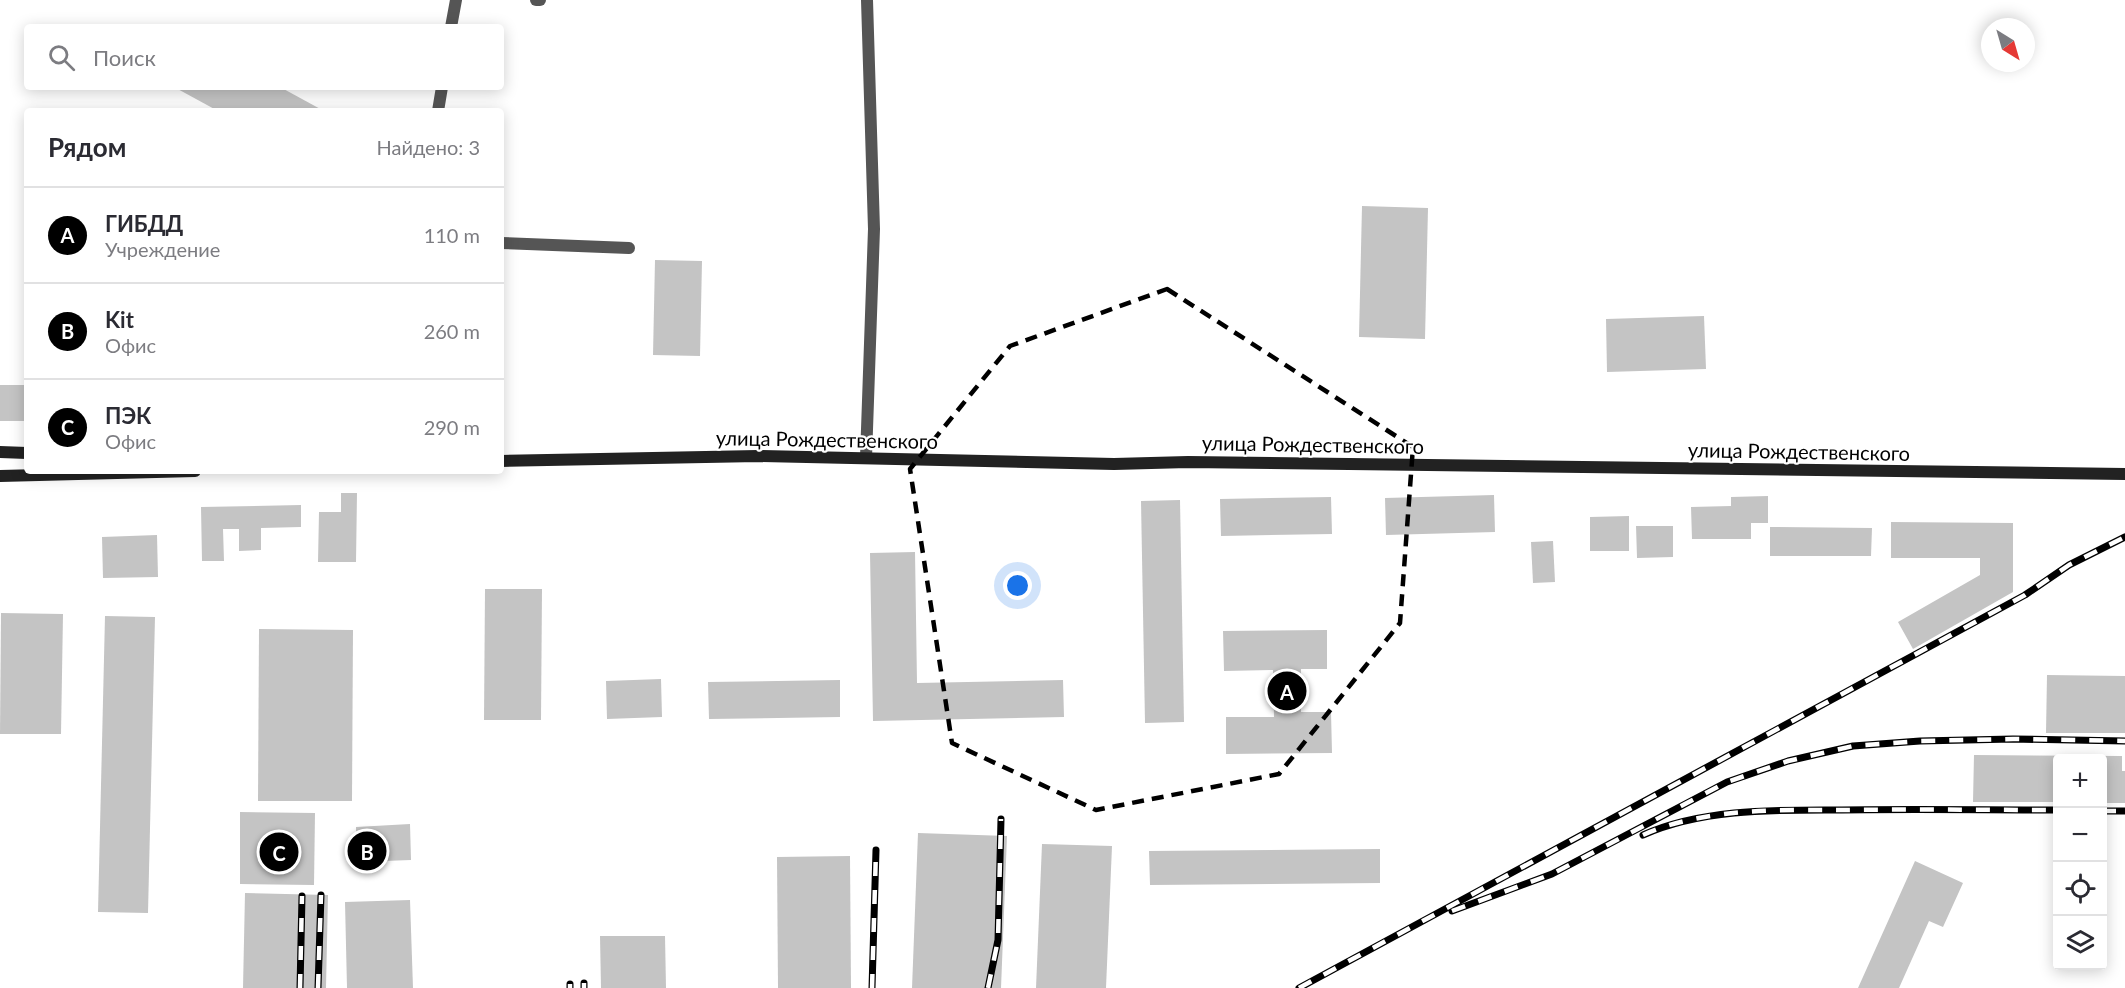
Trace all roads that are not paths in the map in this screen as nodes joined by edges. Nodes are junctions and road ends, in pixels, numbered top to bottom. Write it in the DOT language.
graph roads {
  1 [pos="456,0"];
  2 [pos="867,0"];
  3 [pos="452,24"];
  4 [pos="442,90"];
  5 [pos="438,108"];
  6 [pos="504,243"];
  7 [pos="629,248"];
  8 [pos="0,452"];
  9 [pos="24,453"];
  10 [pos="866,458"];
  11 [pos="504,461"];
  12 [pos="78,474"];
  13 [pos="2125,474"];
  14 [pos="0,476"];
  1 -- 3 [label="street"];
  2 -- 10 [label="street"];
  4 -- 5 [label="street"];
  6 -- 7 [label="street"];
  8 -- 9 [label="main road"];
  10 -- 11 [label="main road, улица Рождественского"];
  10 -- 13 [label="main road, улица Рождественского"];
  12 -- 14 [label="main road"];
}
